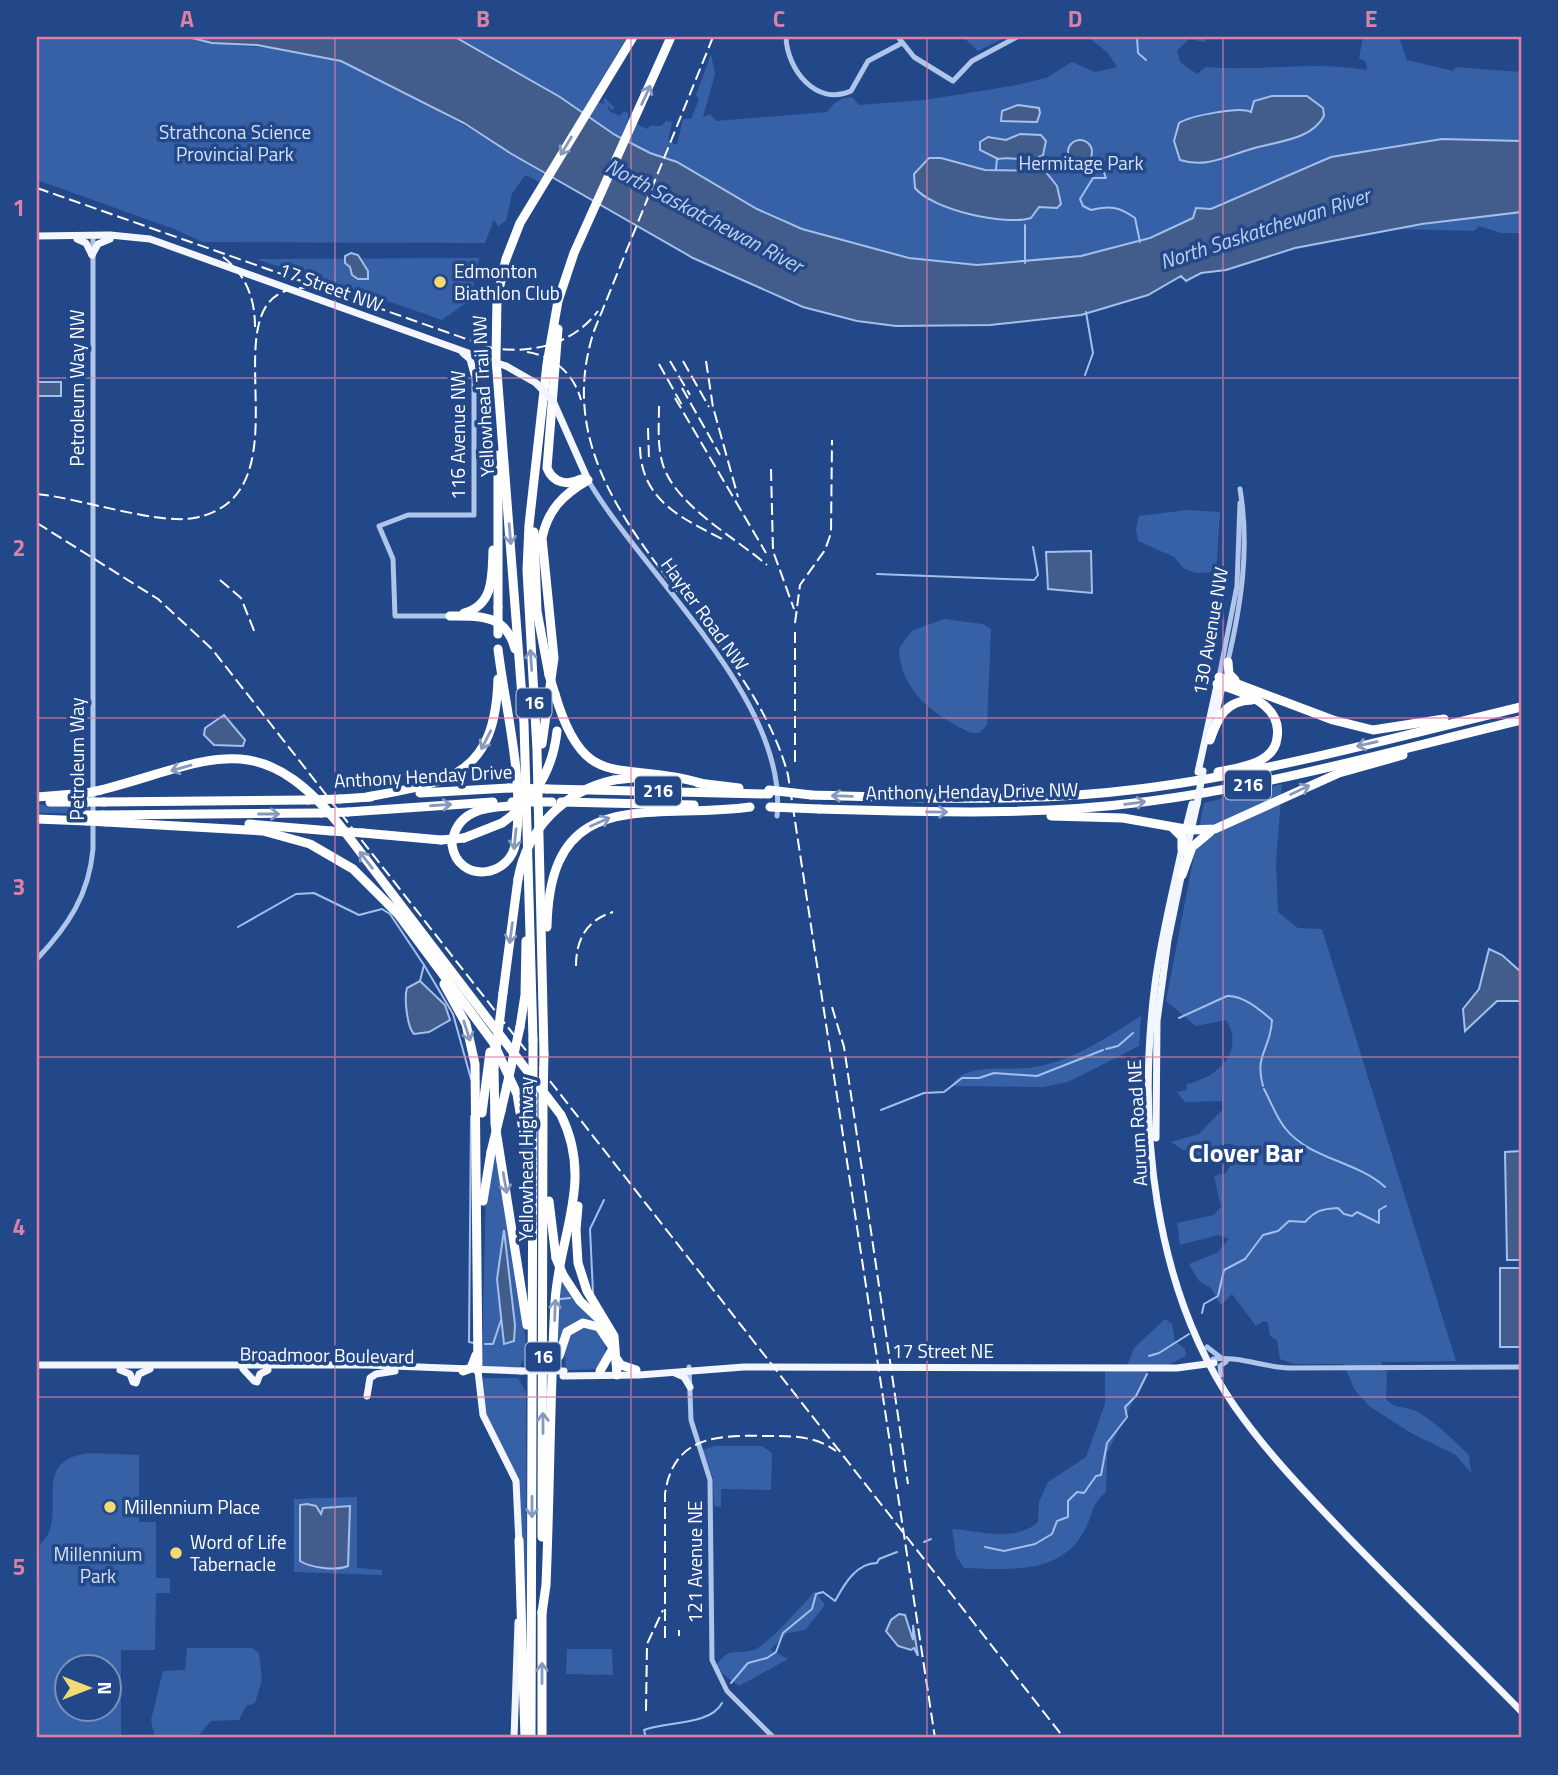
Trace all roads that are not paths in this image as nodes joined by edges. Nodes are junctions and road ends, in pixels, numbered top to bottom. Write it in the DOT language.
graph roads {
  1 [pos="634,37"];
  2 [pos="672,37"];
  3 [pos="786,37"];
  4 [pos="898,37"];
  5 [pos="1017,37"];
  6 [pos="902,43"];
  7 [pos="37,237"];
  8 [pos="93,237"];
  9 [pos="77,239"];
  10 [pos="110,239"];
  11 [pos="180,250"];
  12 [pos="574,253"];
  13 [pos="92,255"];
  14 [pos="459,350"];
  15 [pos="473,355"];
  16 [pos="485,359"];
  17 [pos="501,367"];
  18 [pos="474,374"];
  19 [pos="567,427"];
  20 [pos="538,439"];
  21 [pos="498,471"];
  22 [pos="586,478"];
  23 [pos="93,541"];
  24 [pos="450,616"];
  25 [pos="498,649"];
  26 [pos="1228,662"];
  27 [pos="1221,681"];
  28 [pos="1239,682"];
  29 [pos="555,694"];
  30 [pos="1261,701"];
  31 [pos="1521,707"];
  32 [pos="1481,716"];
  33 [pos="1521,721"];
  34 [pos="1210,740"];
  35 [pos="525,751"];
  36 [pos="1201,771"];
  37 [pos="701,783"];
  38 [pos="1140,789"];
  39 [pos="769,792"];
  40 [pos="811,795"];
  41 [pos="87,797"];
  42 [pos="368,797"];
  43 [pos="37,800"];
  44 [pos="512,804"];
  45 [pos="1194,804"];
  46 [pos="750,807"];
  47 [pos="969,813"];
  48 [pos="777,816"];
  49 [pos="37,817"];
  50 [pos="104,818"];
  51 [pos="150,823"];
  52 [pos="539,826"];
  53 [pos="1168,826"];
  54 [pos="1215,829"];
  55 [pos="1189,830"];
  56 [pos="1182,849"];
  57 [pos="1182,876"];
  58 [pos="528,883"];
  59 [pos="410,930"];
  60 [pos="37,959"];
  61 [pos="502,991"];
  62 [pos="544,991"];
  63 [pos="544,1101"];
  64 [pos="568,1129"];
  65 [pos="477,1191"];
  66 [pos="533,1194"];
  67 [pos="479,1273"];
  68 [pos="614,1336"];
  69 [pos="1205,1348"];
  70 [pos="478,1350"];
  71 [pos="614,1354"];
  72 [pos="1226,1360"];
  73 [pos="1211,1361"];
  74 [pos="1199,1364"];
  75 [pos="37,1367"];
  76 [pos="1521,1367"];
  77 [pos="690,1369"];
  78 [pos="120,1370"];
  79 [pos="150,1370"];
  80 [pos="243,1370"];
  81 [pos="268,1370"];
  82 [pos="636,1370"];
  83 [pos="395,1371"];
  84 [pos="600,1371"];
  85 [pos="464,1373"];
  86 [pos="478,1373"];
  87 [pos="615,1373"];
  88 [pos="670,1373"];
  89 [pos="564,1374"];
  90 [pos="1218,1374"];
  91 [pos="532,1380"];
  92 [pos="478,1387"];
  93 [pos="690,1387"];
  94 [pos="367,1396"];
  95 [pos="553,1427"];
  96 [pos="519,1540"];
  97 [pos="542,1614"];
  98 [pos="1521,1711"];
  99 [pos="542,1736"];
  100 [pos="514,1738"];
  101 [pos="524,1738"];
  102 [pos="531,1738"];
  103 [pos="774,1738"];
  1 -- 17 [label="highway, Yellowhead Trail NW / 16, one-way"];
  12 -- 2 [label="highway, 16, one-way"];
  3 -- 6 [label="street"];
  4 -- 6 [label="street"];
  5 -- 6 [label="street"];
  7 -- 8 [label="main road, 17 Street NW"];
  7 -- 9 [label="main road, 17 Street NW"];
  8 -- 9 [label="main road"];
  8 -- 10 [label="main road, 17 Street NW"];
  8 -- 11 [label="main road, 17 Street NW"];
  8 -- 13 [label="street, Petroleum Way NW"];
  9 -- 13 [label="main road"];
  10 -- 11 [label="main road"];
  10 -- 13 [label="main road"];
  11 -- 14 [label="main road, 17 Street NW"];
  12 -- 20 [label="highway, 16"];
  12 -- 22 [label="highway"];
  13 -- 23 [label="street, Petroleum Way NW"];
  14 -- 15 [label="main road, 17 Street NW"];
  14 -- 18 [label="main road"];
  15 -- 16 [label="main road, 17 Street NW"];
  15 -- 18 [label="street, 116 Avenue NW"];
  16 -- 17 [label="main road, 17 Street NW, bridge"];
  16 -- 18 [label="main road"];
  17 -- 19 [label="main road, 17 Street NW, bridge"];
  17 -- 21 [label="highway"];
  17 -- 35 [label="highway, Yellowhead Trail NW / 16, one-way"];
  18 -- 24 [label="street, 116 Avenue NW"];
  19 -- 22 [label="main road, 17 Street NW"];
  19 -- 22 [label="main road"];
  20 -- 29 [label="highway, bridge"];
  52 -- 20 [label="highway, Yellowhead Highway / 16, one-way"];
  21 -- 24 [label="highway"];
  21 -- 25 [label="highway, bridge"];
  22 -- 48 [label="street, Hayter Road NW"];
  22 -- 52 [label="highway"];
  23 -- 60 [label="street, Petroleum Way"];
  24 -- 35 [label="highway"];
  25 -- 42 [label="highway, one-way"];
  25 -- 44 [label="highway, one-way"];
  26 -- 27 [label="street, 130 Avenue NW"];
  26 -- 27 [label="street, 130 Avenue NW"];
  26 -- 28 [label="highway"];
  27 -- 28 [label="highway"];
  27 -- 30 [label="highway"];
  27 -- 34 [label="main road, 130 Avenue NW"];
  27 -- 36 [label="main road, 130 Avenue NW"];
  28 -- 32 [label="highway"];
  29 -- 37 [label="highway"];
  29 -- 51 [label="highway, bridge"];
  30 -- 34 [label="highway"];
  30 -- 38 [label="highway"];
  31 -- 32 [label="highway, Anthony Henday Drive NW / 216"];
  32 -- 38 [label="highway, Anthony Henday Drive NW / 216, one-way"];
  47 -- 33 [label="highway, Anthony Henday Drive NW / 216, one-way"];
  54 -- 33 [label="highway, one-way"];
  34 -- 36 [label="main road, 130 Avenue NW"];
  35 -- 58 [label="highway, Yellowhead Highway / 16"];
  36 -- 45 [label="main road, 130 Avenue NW, bridge"];
  37 -- 39 [label="highway"];
  37 -- 61 [label="highway, one-way, bridge"];
  38 -- 40 [label="highway, Anthony Henday Drive NW / 216, one-way"];
  39 -- 40 [label="highway, Anthony Henday Drive / 216, bridge"];
  39 -- 42 [label="highway, Anthony Henday Drive / 216, bridge"];
  41 -- 42 [label="highway, Anthony Henday Drive / 216, bridge"];
  41 -- 43 [label="highway, Anthony Henday Drive / 216"];
  64 -- 41 [label="highway, one-way, bridge"];
  44 -- 46 [label="highway, 216, bridge"];
  50 -- 44 [label="highway, Anthony Henday Drive, one-way, bridge"];
  45 -- 55 [label="main road, Aurum Road NE"];
  46 -- 47 [label="highway, Anthony Henday Drive NW / 216, one-way, bridge"];
  62 -- 46 [label="highway, one-way"];
  47 -- 53 [label="highway"];
  49 -- 50 [label="highway, Anthony Henday Drive, bridge"];
  50 -- 51 [label="highway"];
  51 -- 59 [label="highway"];
  52 -- 62 [label="highway, Yellowhead Highway / 16"];
  53 -- 55 [label="highway"];
  53 -- 56 [label="highway"];
  54 -- 55 [label="highway"];
  54 -- 57 [label="highway"];
  55 -- 56 [label="main road, Aurum Road NE"];
  55 -- 57 [label="main road, Aurum Road NE"];
  56 -- 69 [label="main road, Aurum Road NE"];
  57 -- 69 [label="main road, Aurum Road NE"];
  58 -- 66 [label="highway, Yellowhead Highway / 16, bridge"];
  58 -- 67 [label="highway, bridge"];
  59 -- 65 [label="highway, one-way"];
  59 -- 66 [label="highway"];
  61 -- 65 [label="highway, bridge"];
  61 -- 91 [label="highway, one-way, bridge"];
  62 -- 63 [label="highway, Yellowhead Highway / 16, bridge"];
  63 -- 68 [label="highway, bridge"];
  97 -- 63 [label="highway, Yellowhead Highway / 16, one-way"];
  64 -- 68 [label="highway"];
  95 -- 64 [label="highway, one-way"];
  65 -- 67 [label="highway"];
  66 -- 91 [label="highway, Yellowhead Highway / 16"];
  67 -- 70 [label="highway"];
  68 -- 71 [label="highway"];
  69 -- 72 [label="street"];
  69 -- 73 [label="main road, Aurum Road NE"];
  69 -- 74 [label="main road"];
  70 -- 85 [label="highway"];
  70 -- 86 [label="highway"];
  71 -- 82 [label="highway"];
  71 -- 84 [label="highway"];
  71 -- 87 [label="highway"];
  71 -- 95 [label="highway"];
  72 -- 73 [label="street, 17 Street NE"];
  72 -- 76 [label="street, 17 Street NE"];
  72 -- 90 [label="street"];
  73 -- 74 [label="main road, 17 Street NE"];
  73 -- 90 [label="main road, Aurum Road NE"];
  74 -- 77 [label="main road, 17 Street NE"];
  74 -- 90 [label="main road"];
  75 -- 78 [label="main road, Broadmoor Boulevard"];
  75 -- 85 [label="main road, Broadmoor Boulevard"];
  77 -- 82 [label="main road, 17 Street NE"];
  77 -- 88 [label="main road, 17 Street NE"];
  77 -- 93 [label="street, 121 Avenue NE"];
  78 -- 79 [label="main road, Broadmoor Boulevard"];
  78 -- 79 [label="main road"];
  79 -- 80 [label="main road, Broadmoor Boulevard"];
  80 -- 81 [label="main road, Broadmoor Boulevard"];
  80 -- 81 [label="main road"];
  81 -- 83 [label="main road, Broadmoor Boulevard"];
  82 -- 87 [label="main road, 17 Street NE"];
  83 -- 85 [label="main road, Broadmoor Boulevard"];
  83 -- 94 [label="main road"];
  84 -- 87 [label="main road, Broadmoor Boulevard"];
  84 -- 89 [label="main road, Broadmoor Boulevard"];
  85 -- 86 [label="main road, Broadmoor Boulevard"];
  85 -- 92 [label="main road"];
  86 -- 89 [label="main road, Broadmoor Boulevard, bridge"];
  86 -- 92 [label="main road"];
  87 -- 88 [label="main road, 17 Street NE"];
  87 -- 89 [label="main road, Broadmoor Boulevard"];
  88 -- 93 [label="main road"];
  90 -- 98 [label="main road, Aurum Road NE"];
  91 -- 102 [label="highway, Yellowhead Highway / 16, one-way"];
  92 -- 96 [label="main road"];
  93 -- 103 [label="street, 121 Avenue NE"];
  95 -- 97 [label="highway"];
  96 -- 100 [label="main road"];
  96 -- 101 [label="highway"];
  99 -- 97 [label="highway, Yellowhead Highway / 16, one-way"];
}
